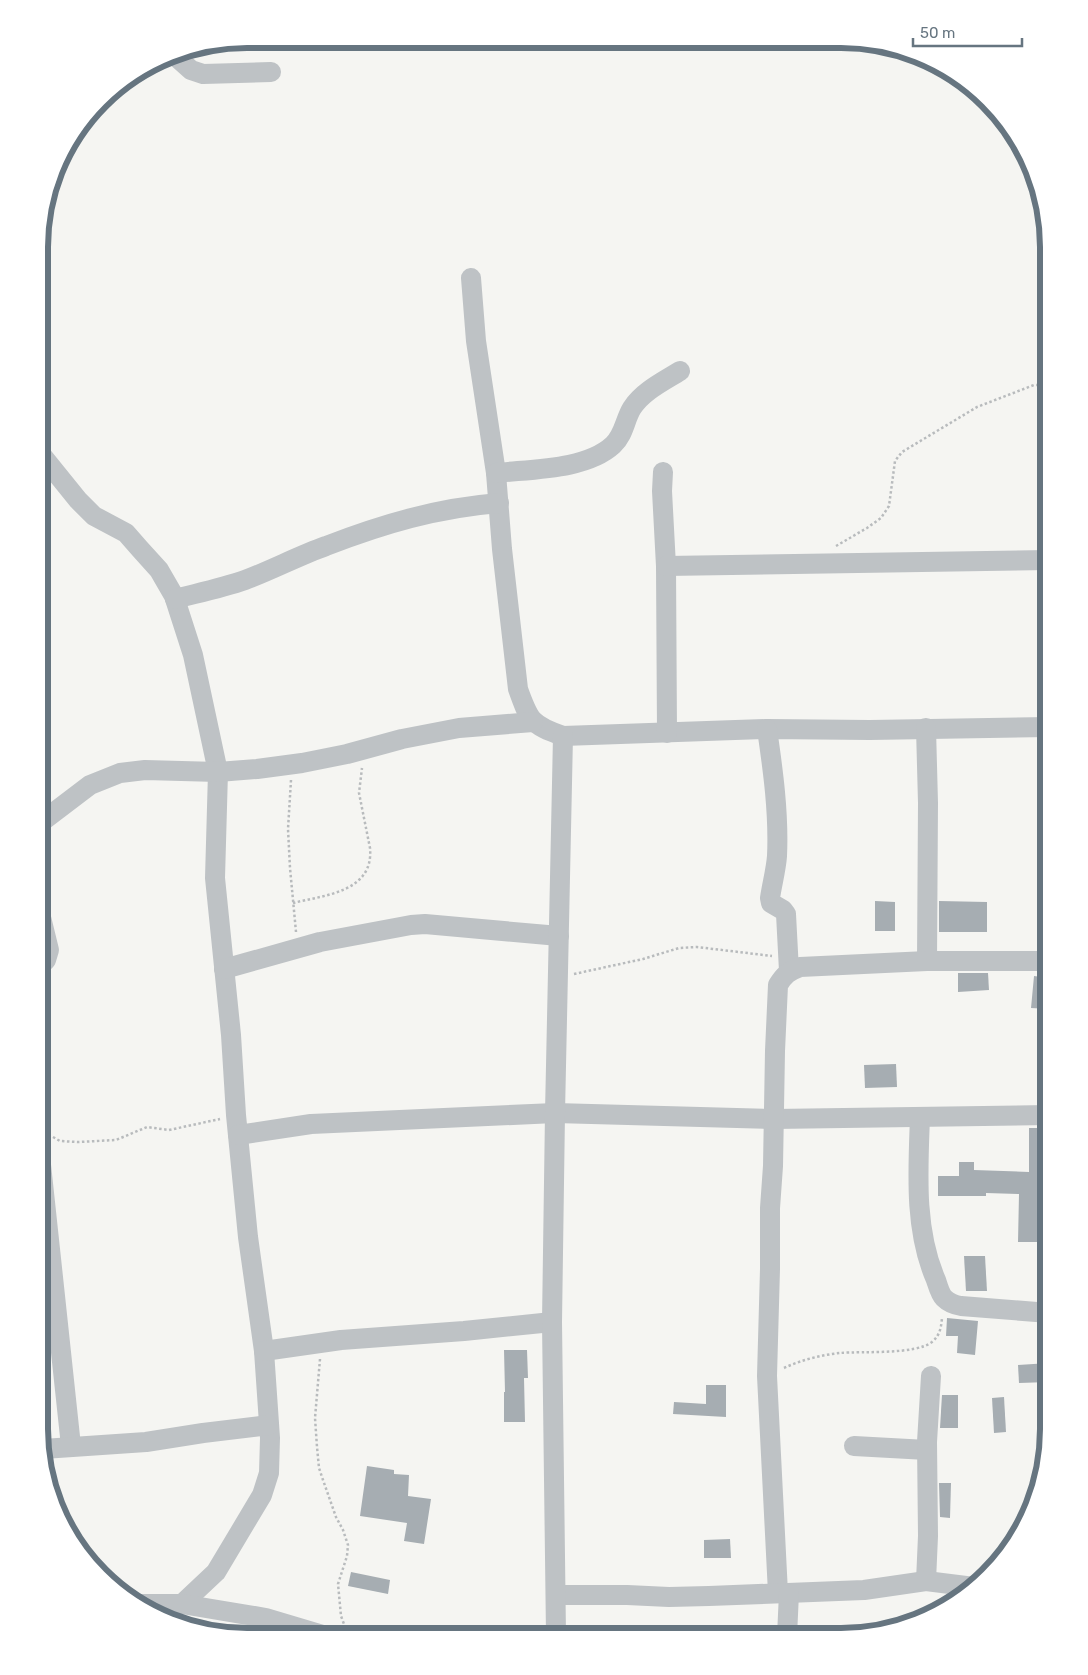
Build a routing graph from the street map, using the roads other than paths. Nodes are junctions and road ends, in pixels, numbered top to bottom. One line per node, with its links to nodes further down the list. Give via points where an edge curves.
1 (178, 59): 2 (street, via 191,70 203,74)
2 (271, 72)
3 (471, 278): 7 (street, via 476,341)
4 (680, 371): 7 (street, via 643,395 632,408 614,444 597,456 564,466)
5 (48, 463): 11 (street, via 94,516 126,533 159,570)
6 (663, 472): 10 (street)
7 (496, 473): 8 (street)
8 (499, 503): 11 (street, via 466,505 397,521 325,546 243,581); 12 (street, via 518,689)
9 (1040, 560): 10 (street)
10 (666, 566): 16 (street)
11 (175, 599): 18 (street, via 193,655)
12 (533, 722): 17 (street); 18 (street, via 459,728 292,764)
13 (1040, 727): 14 (street)
14 (926, 728): 15 (street); 23 (street)
15 (767, 729): 16 (street); 25 (street, via 776,836 770,898 773,906 786,914)
16 (668, 733): 17 (street)
17 (563, 736): 20 (street)
18 (218, 772): 19 (street, via 120,772 90,785); 26 (street, via 215,878)
19 (48, 817)
20 (559, 936): 26 (street, via 425,924 298,948); 27 (street)
21 (48, 942): 22 (street)
22 (48, 955)
23 (927, 961): 24 (street); 25 (street, via 800,968)
24 (1040, 961)
25 (789, 965): 30 (street, via 778,985)
26 (224, 968): 31 (street)
27 (554, 1113): 30 (street); 31 (street, via 311,1124); 34 (street)
28 (1040, 1115): 29 (street)
29 (920, 1117): 30 (street); 33 (street, via 923,1239 943,1297 961,1306)
30 (774, 1119): 44 (street, via 767,1376)
31 (238, 1135): 35 (street)
32 (48, 1178): 38 (street)
33 (1040, 1312)
34 (552, 1322): 35 (street, via 341,1340); 45 (street)
35 (264, 1351): 37 (street)
36 (931, 1376): 41 (street)
37 (269, 1425): 38 (street, via 146,1442); 47 (street, via 269,1473 262,1495 216,1572)
38 (70, 1446): 40 (street)
39 (854, 1446): 41 (street)
40 (48, 1448)
41 (928, 1450): 42 (street)
42 (926, 1581): 43 (street); 44 (street, via 864,1590)
43 (963, 1586)
44 (784, 1593): 45 (street, via 669,1597); 50 (street)
45 (556, 1595): 49 (street)
46 (152, 1604): 47 (street)
47 (182, 1604): 48 (street, via 266,1618)
48 (300, 1628)
49 (556, 1628)
50 (786, 1628)

